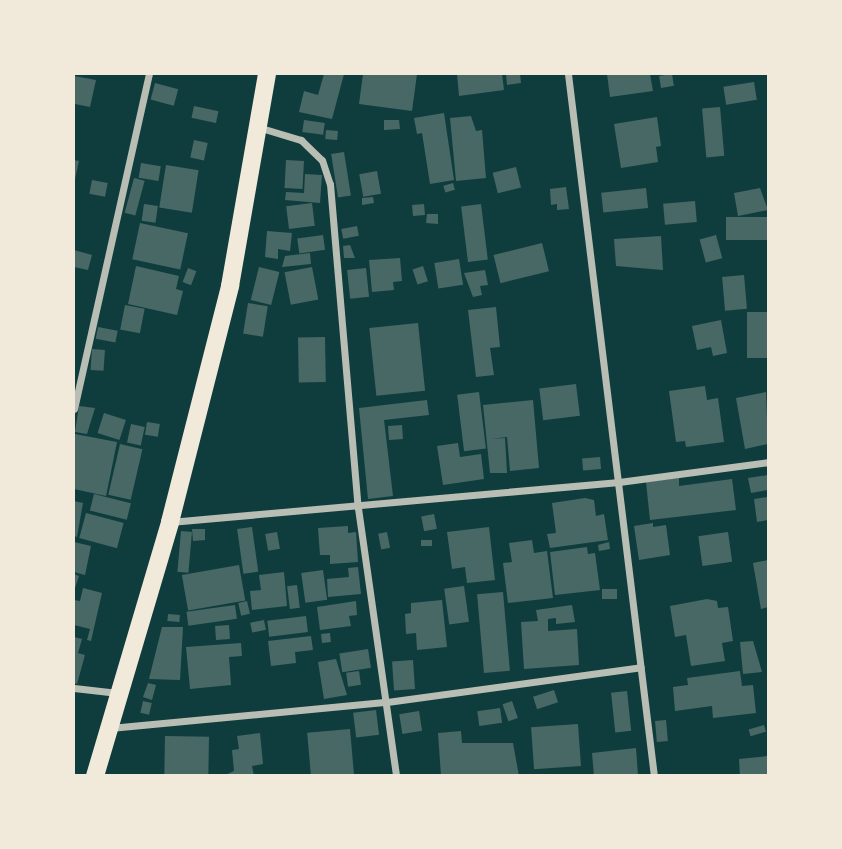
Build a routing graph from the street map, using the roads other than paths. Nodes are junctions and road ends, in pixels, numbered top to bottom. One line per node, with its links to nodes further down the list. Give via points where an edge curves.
1 (149, 74): 5 (street)
2 (267, 74): 4 (highway)
3 (568, 74): 7 (street)
4 (261, 128): 8 (street, via 301,140 322,160 330,184); 9 (highway, via 230,286)
5 (74, 410)
6 (768, 462): 7 (street)
7 (619, 482): 8 (street); 10 (street)
8 (358, 508): 9 (street); 13 (street)
9 (170, 522): 12 (highway)
10 (641, 667): 13 (street); 17 (street)
11 (74, 688): 12 (street)
12 (119, 693): 14 (highway)
13 (387, 702): 14 (street); 16 (street)
14 (109, 728): 15 (highway)
15 (96, 775)
16 (396, 775)
17 (654, 775)

